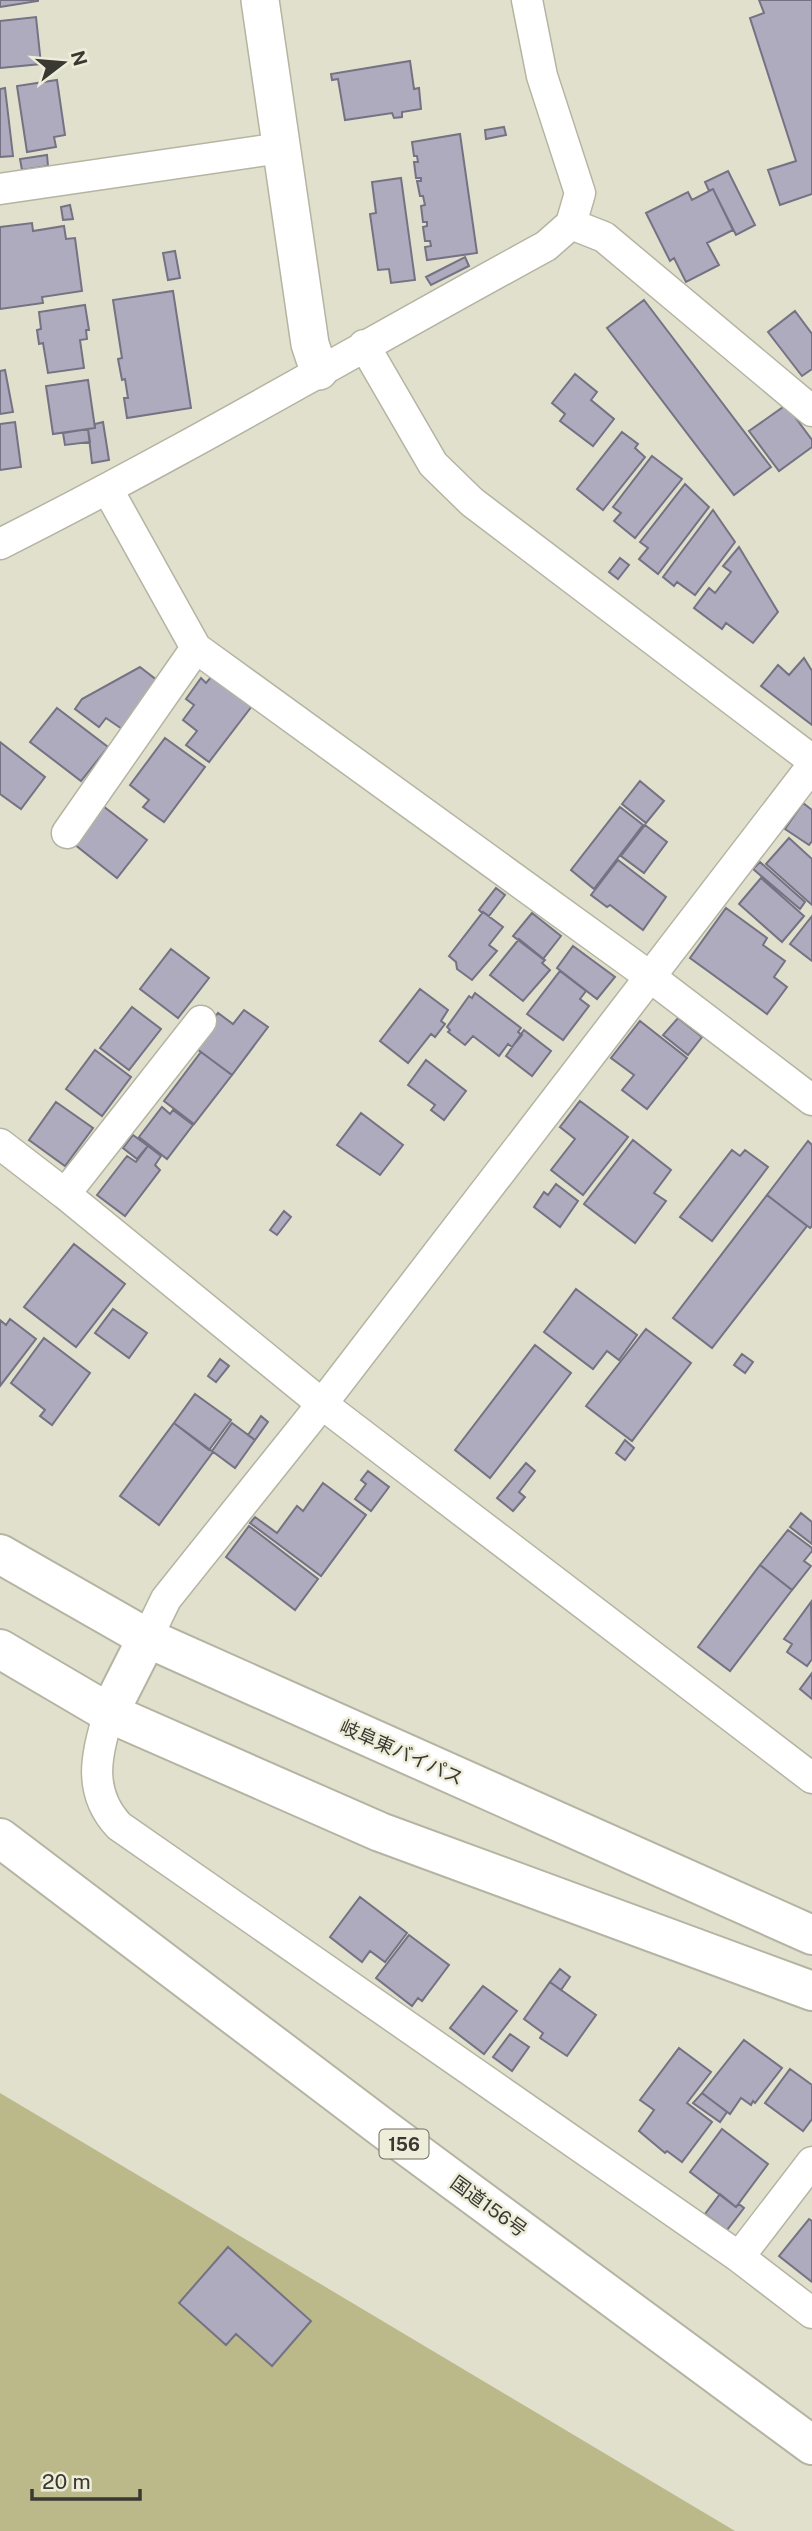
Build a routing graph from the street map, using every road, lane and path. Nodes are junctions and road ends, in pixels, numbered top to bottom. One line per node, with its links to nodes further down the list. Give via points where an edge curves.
1 (260, 0): 3 (street)
2 (527, 0): 5 (street, via 542,76 580,193)
3 (281, 148): 4 (street); 7 (street, via 310,344)
4 (0, 189)
5 (571, 224): 6 (street, via 546,246); 8 (street, via 604,237)
6 (364, 345): 7 (street); 12 (street, via 433,464 472,502)
7 (319, 371): 9 (street)
8 (812, 411)
9 (108, 490): 10 (street); 11 (street)
10 (0, 544)
11 (196, 648): 14 (street); 15 (street)
12 (812, 760)
13 (812, 766): 15 (street)
14 (67, 833)
15 (649, 976): 17 (street); 20 (street)
16 (201, 1021): 19 (street)
17 (812, 1100)
18 (0, 1144): 19 (street)
19 (65, 1194): 20 (street)
20 (322, 1404): 22 (street, via 166,1599); 25 (street)
21 (0, 1554): 22 (highway, 岐阜東バイパス)
22 (147, 1638): 24 (highway); 27 (highway, 岐阜東バイパス)
23 (0, 1649): 24 (highway)
24 (109, 1713): 28 (highway, via 380,1832); 30 (street, via 100,1741 97,1780 100,1798 119,1826)
25 (812, 1778)
26 (0, 1839): 32 (highway, 国道156号 / 156)
27 (812, 1935)
28 (812, 1991)
29 (812, 2162): 30 (street)
30 (739, 2256): 31 (street)
31 (812, 2313)
32 (812, 2445)

